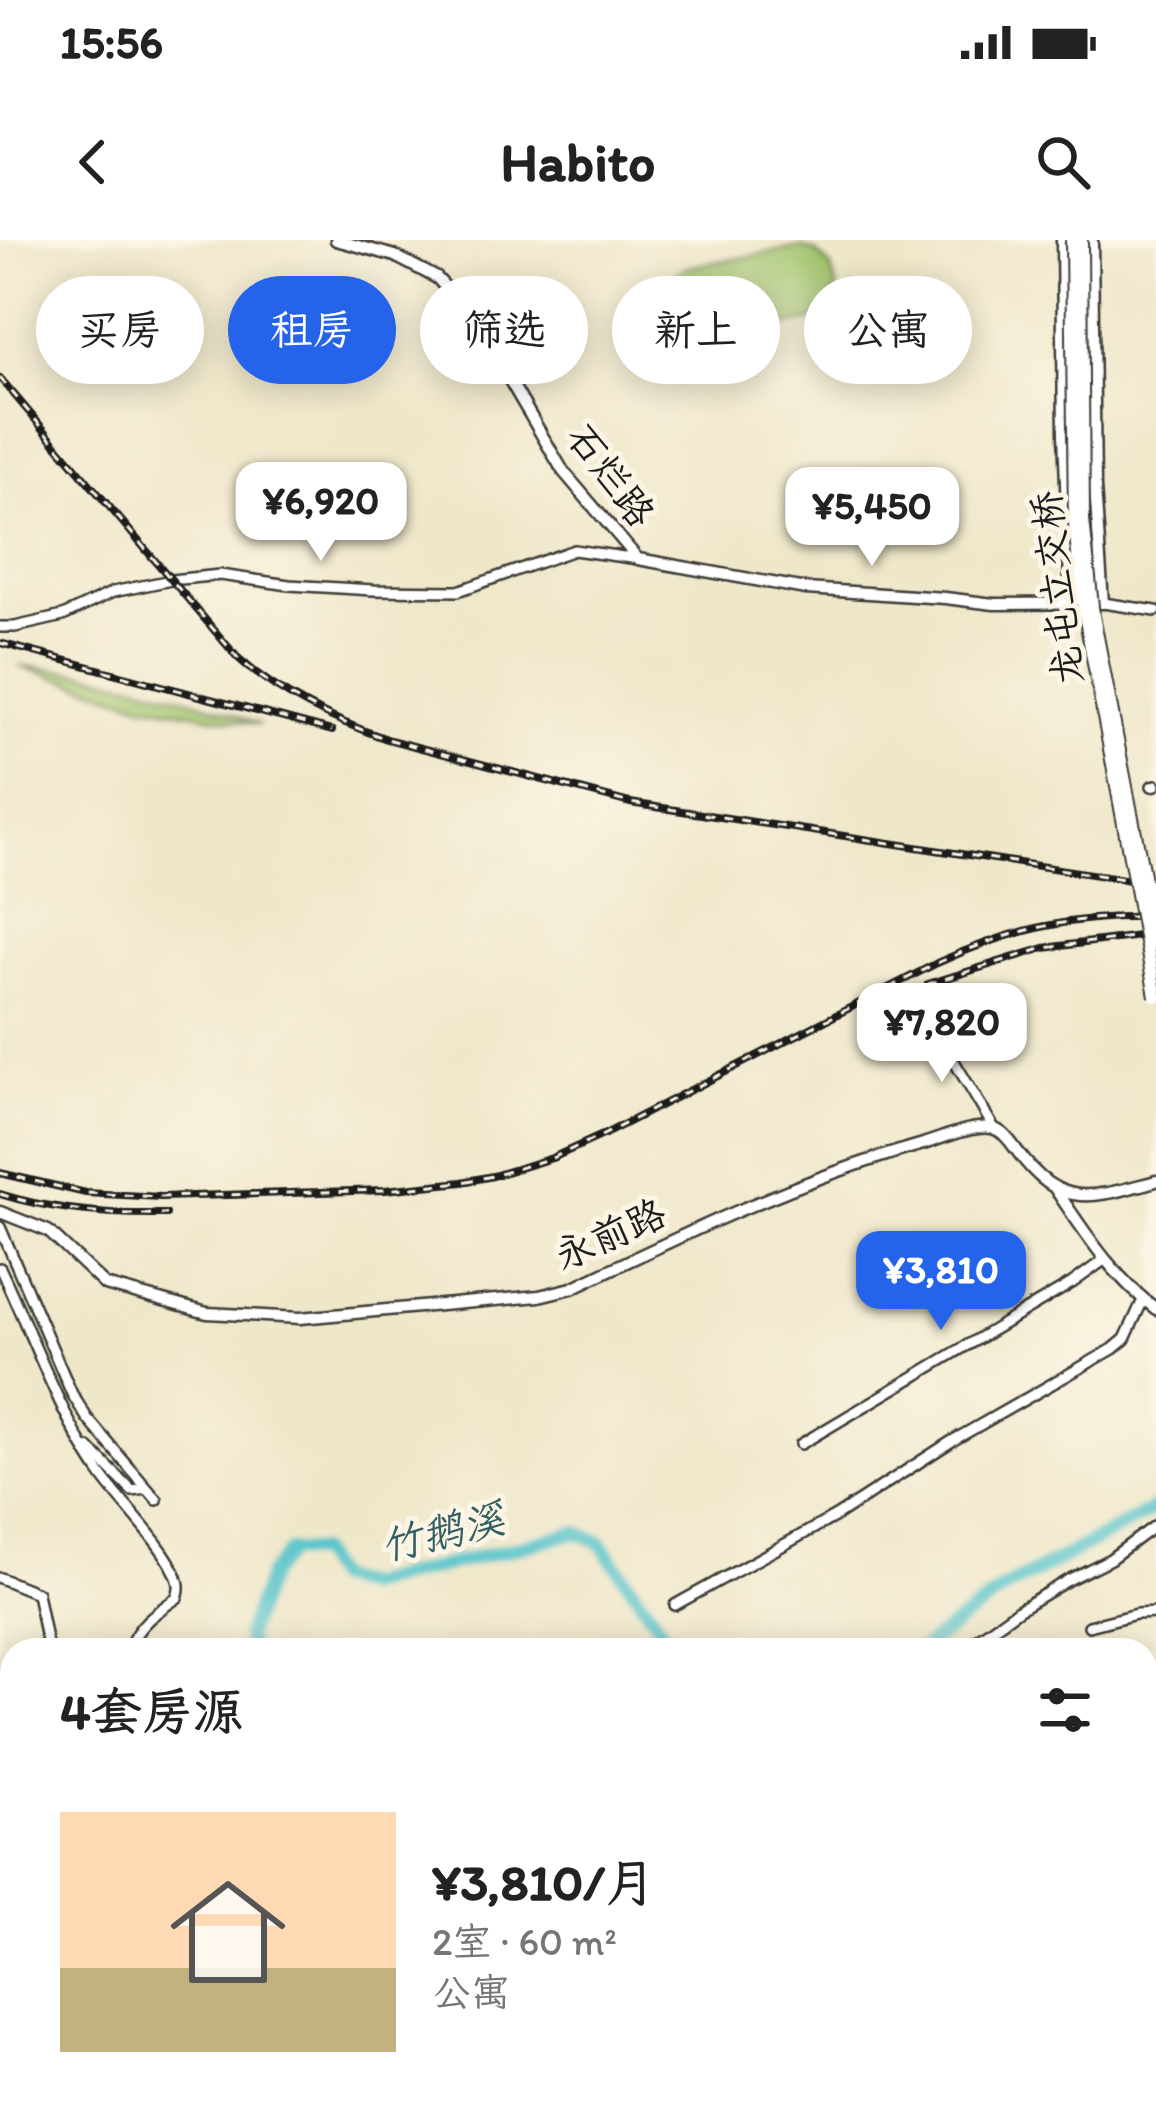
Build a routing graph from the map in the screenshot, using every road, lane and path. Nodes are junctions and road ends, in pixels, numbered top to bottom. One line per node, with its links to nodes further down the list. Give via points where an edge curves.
1 (336, 240): 6 (street, 石烂路, via 437,278 473,318 563,471)
2 (1062, 240): 8 (street)
3 (1072, 240): 12 (main road, 龙屯立交桥, bridge, via 1083,604)
4 (1081, 240): 11 (main road, 龙屯立交桥, bridge, via 1089,578)
5 (1092, 240): 7 (street)
6 (638, 560): 8 (street, via 806,589); 10 (street, via 574,550 458,591 220,575 171,580 112,592 63,616)
7 (1103, 603): 8 (street); 9 (street)
8 (1071, 604)
9 (1156, 611)
10 (0, 627)
11 (1156, 942)
12 (1156, 996)
13 (929, 1019): 14 (street)
14 (994, 1128): 16 (street); 17 (street, 永前路, via 773,1194 572,1288 300,1318 207,1313 105,1285 48,1231)
15 (1156, 1181): 16 (street, via 1099,1196)
16 (1054, 1188): 19 (street)
17 (0, 1212)
18 (0, 1227): 25 (street, via 72,1394)
19 (1104, 1260): 21 (street); 24 (street)
20 (0, 1268): 23 (street)
21 (1143, 1300): 22 (street); 29 (street, via 1112,1349)
22 (1156, 1309)
23 (81, 1440): 25 (street, via 132,1491); 33 (street, via 180,1584 177,1598)
24 (801, 1444)
25 (147, 1489): 26 (street)
26 (157, 1500)
27 (1156, 1525): 34 (street)
28 (0, 1578): 32 (street, via 38,1593)
29 (675, 1605)
30 (1156, 1613): 31 (street)
31 (1089, 1626)
32 (46, 1638)
33 (133, 1638)
34 (979, 1638)

